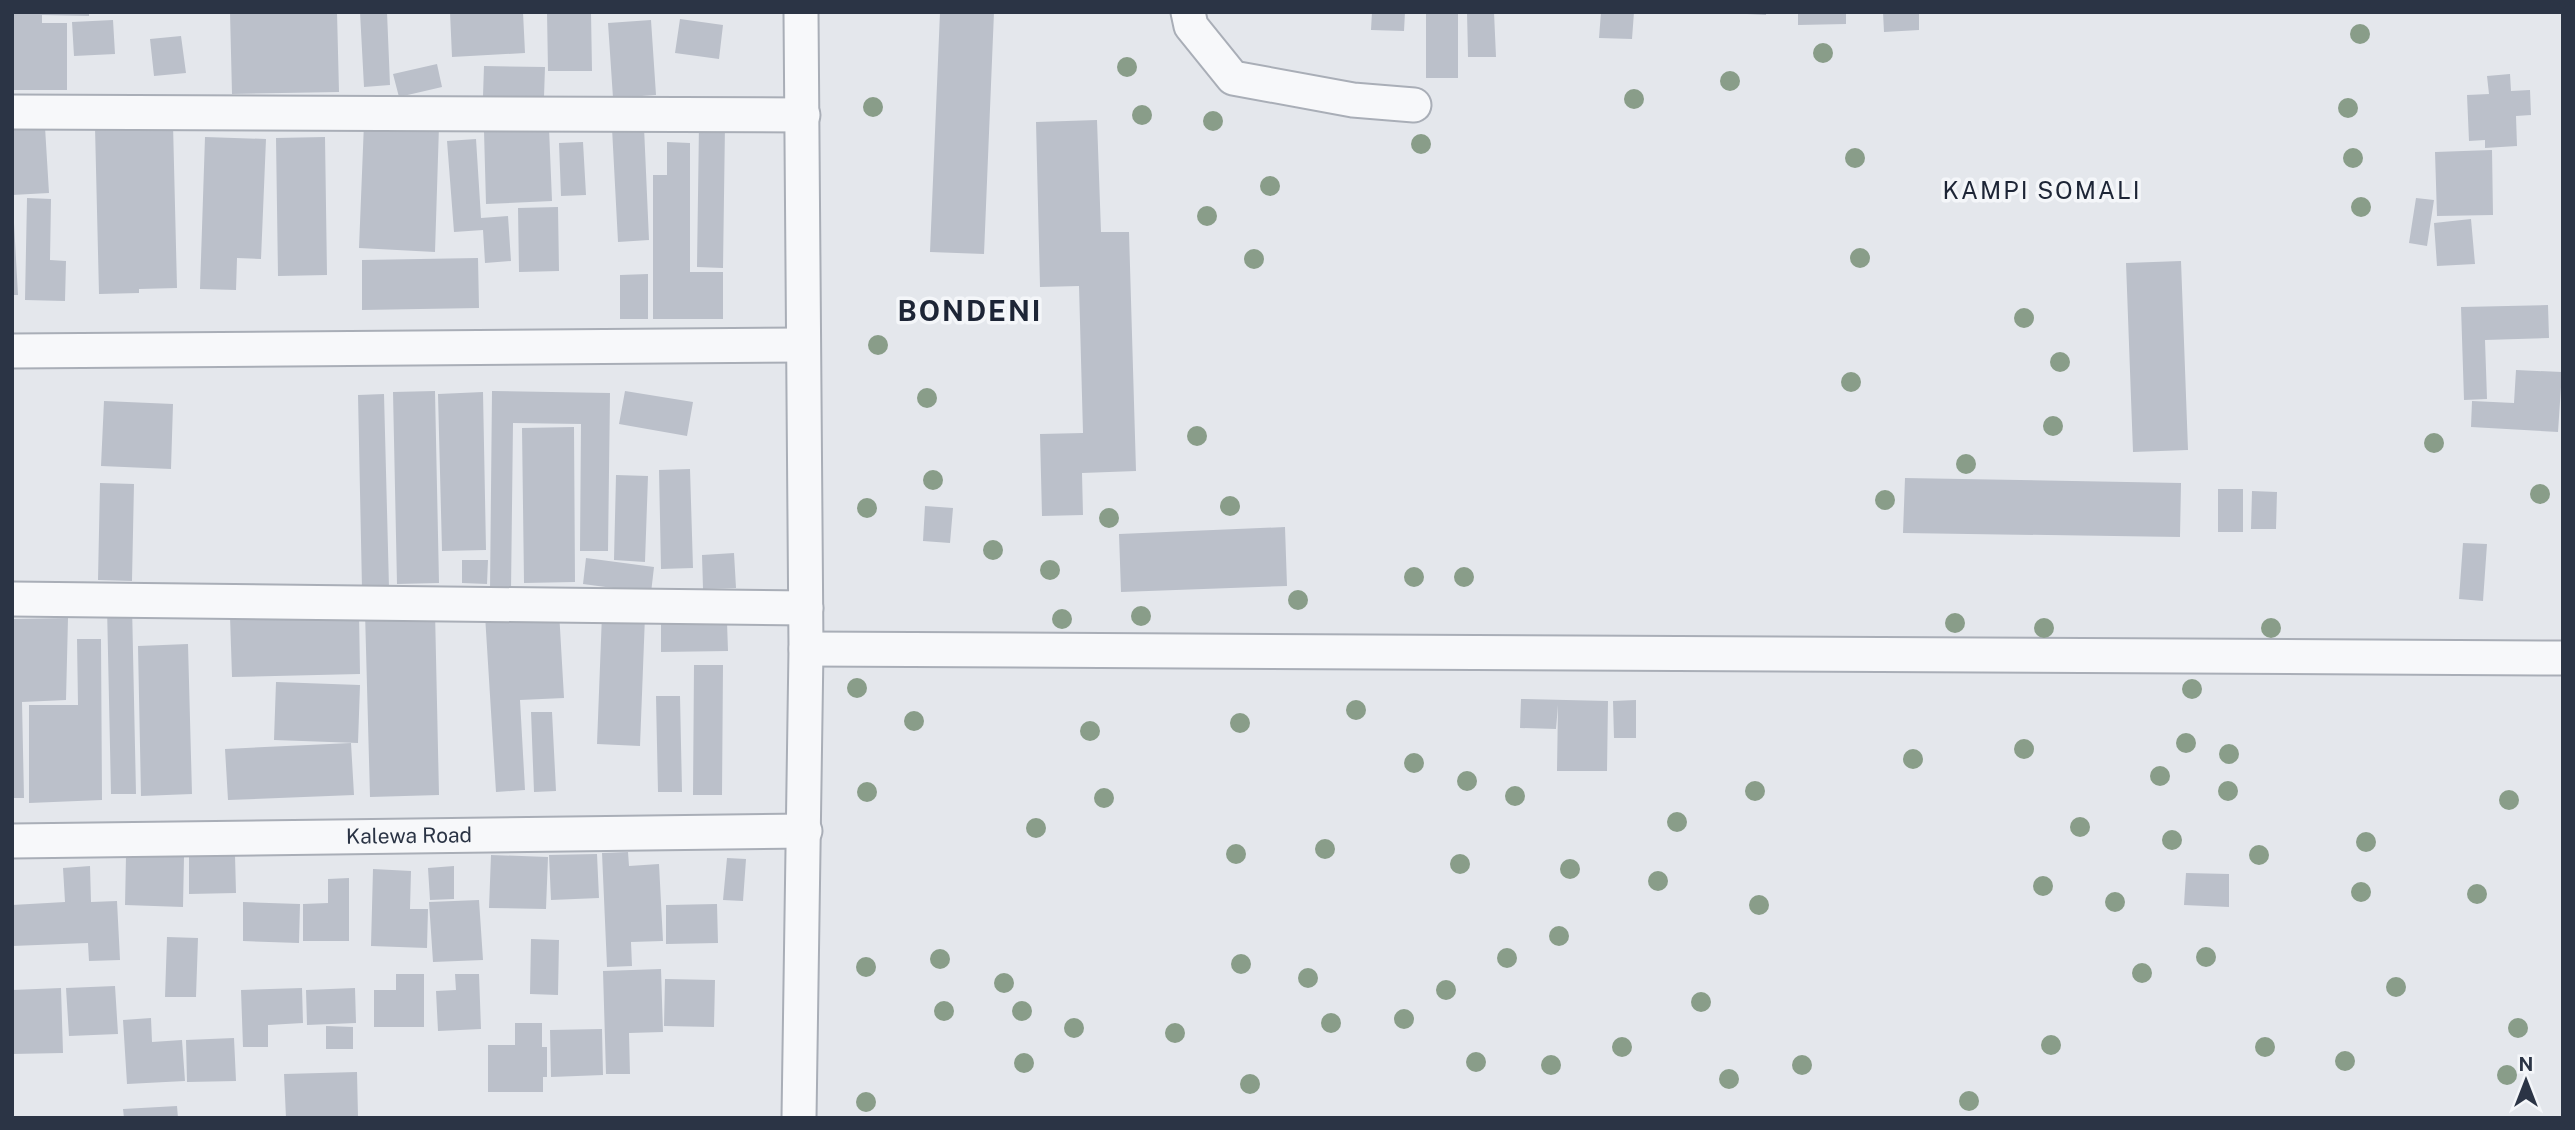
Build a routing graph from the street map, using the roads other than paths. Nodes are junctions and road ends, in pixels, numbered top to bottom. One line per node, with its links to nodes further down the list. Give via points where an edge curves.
1 (801, 12): 5 (street)
2 (1188, 12): 3 (street, via 1191,26 1233,78 1353,100)
3 (1414, 105)
4 (12, 111): 5 (street)
5 (803, 115): 6 (street)
6 (803, 345): 7 (street); 9 (street)
7 (12, 351)
8 (12, 599): 9 (street)
9 (806, 608): 10 (street)
10 (806, 649): 11 (street); 12 (street)
11 (2563, 658)
12 (805, 831): 13 (street, Kalewa Road); 14 (street)
13 (12, 841)
14 (799, 1118)

